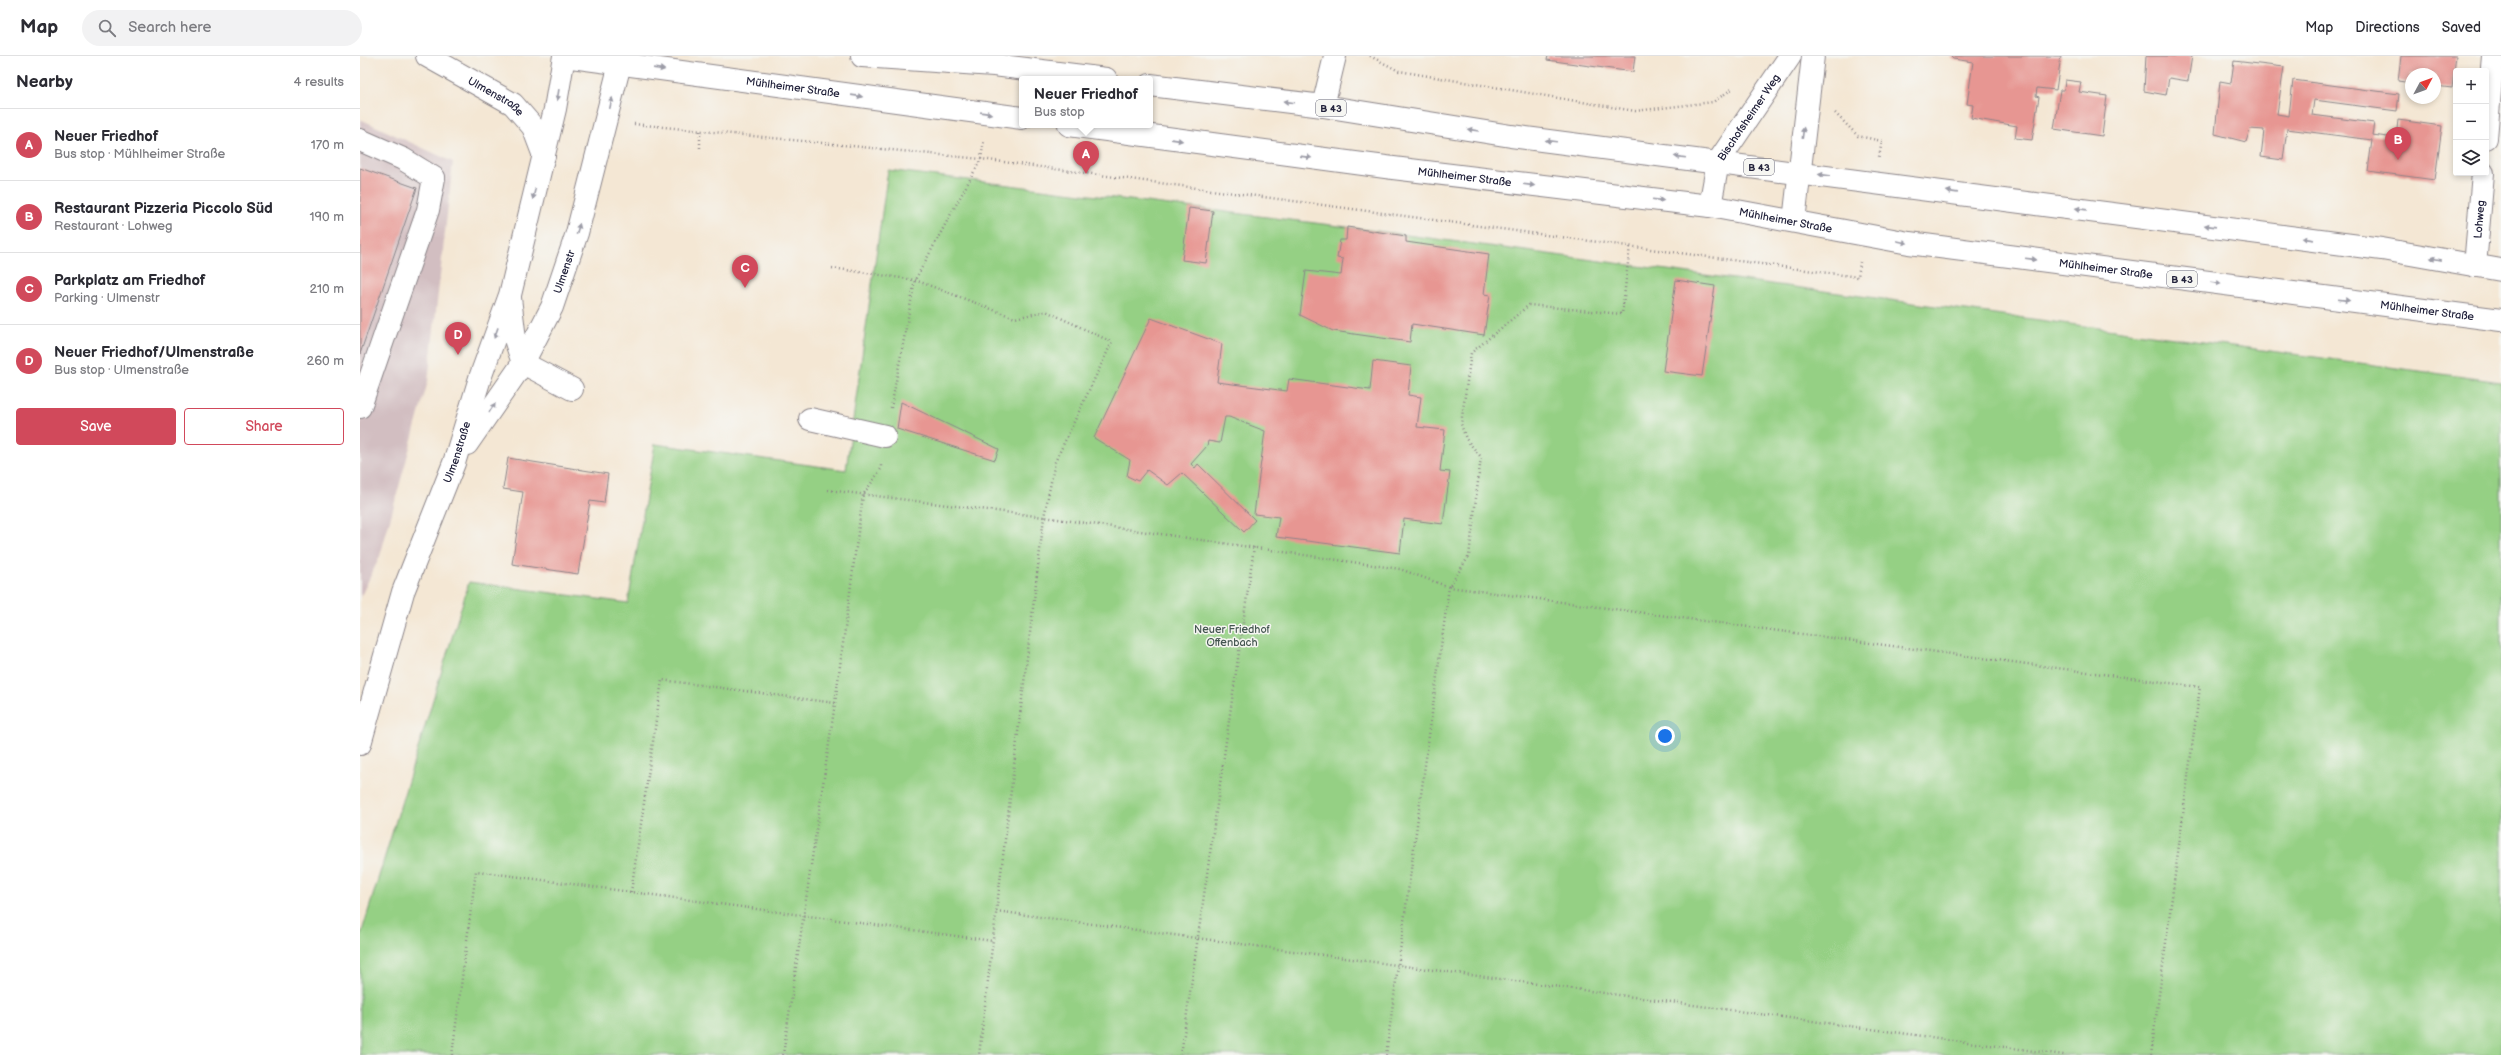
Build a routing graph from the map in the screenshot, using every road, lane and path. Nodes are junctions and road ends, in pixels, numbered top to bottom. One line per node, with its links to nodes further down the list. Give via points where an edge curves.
1 (427, 56): 23 (main road, Ulmenstraße, via 513,104 533,127)
2 (564, 56): 9 (main road, Mühlheimer Straße); 23 (main road, Ulmenstraße, one-way to 23)
3 (862, 56): 10 (main road, via 994,65)
4 (1335, 56): 14 (main road)
5 (1370, 56): 12 (path, via 1400,71 1635,111 1713,102 1739,84)
6 (1790, 56): 12 (main road, Bischofsheimer Weg)
7 (1812, 56): 15 (main road)
8 (2493, 56): 13 (main road)
9 (621, 60): 16 (main road, Mühlheimer Straße, one-way to 16); 18 (main road, Ulmenstr, one-way to 9)
10 (1082, 76)
11 (1153, 85): 14 (main road, B 43, one-way to 11)
12 (1763, 95): 25 (main road, Bischofsheimer Weg)
13 (2489, 104)
14 (1323, 106): 25 (main road, B 43, one-way to 14, via 1511,136)
15 (1806, 108): 26 (main road, one-way to 15); 28 (path, via 1831,108 1858,136 1882,141)
16 (989, 114): 17 (main road, Mühlheimer Straße); 24 (path)
17 (1019, 118)
18 (606, 121): 20 (path); 39 (main road, Ulmenstr, one-way to 18, via 536,340 559,285 577,233)
19 (1092, 128): 29 (main road, Mühlheimer Straße, one-way to 29)
20 (700, 131): 22 (path); 24 (path)
21 (360, 140): 41 (main road, via 403,159 434,178 428,210)
22 (700, 151)
23 (544, 156): 37 (main road, Ulmenstraße, one-way to 37)
24 (981, 159): 32 (path); 36 (path)
25 (1718, 162): 26 (main road, B 43); 29 (main road, Bischofsheimer Weg)
26 (1799, 172): 28 (main road, B 43, one-way to 26); 30 (main road)
27 (2483, 176): 33 (main road, Lohweg)
28 (1874, 182): 33 (main road, B 43, one-way to 28, via 2374,248)
29 (1710, 206): 30 (main road, Mühlheimer Straße)
30 (1794, 221): 31 (main road, Mühlheimer Straße)
31 (1864, 233): 32 (path, via 1858,277); 38 (main road, Mühlheimer Straße / B 43, one-way to 38, via 1909,243)
32 (1630, 246): 49 (path, via 1622,314 1529,305 1471,353 1461,424 1466,439 1481,457 1469,556)
33 (2475, 266): 35 (main road, B 43)
34 (832, 268): 36 (path)
35 (2501, 270)
36 (915, 280): 43 (path); 47 (path, via 1015,318 1046,310 1112,342 1055,462)
37 (510, 295): 39 (main road, via 515,340); 44 (main road, Ulmenstraße, one-way to 44)
38 (2501, 320)
39 (523, 363): 40 (main road); 44 (main road, Ulmenstr, one-way to 39)
40 (572, 389)
41 (360, 407)
42 (810, 419): 43 (main road)
43 (885, 436): 46 (path, via 881,469)
44 (454, 463): 51 (main road, Ulmenstraße, via 403,592)
45 (828, 490): 46 (path)
46 (863, 495): 47 (path); 50 (path)
47 (1044, 517): 48 (path); 53 (path)
48 (1254, 547): 49 (path, via 1400,569); 55 (path)
49 (1449, 587): 57 (path); 64 (path, via 2200,687)
50 (835, 703): 52 (path, via 662,680); 54 (path)
51 (360, 744)
52 (631, 892): 54 (path); 58 (path, via 476,871)
53 (996, 911): 55 (path); 56 (path)
54 (804, 916): 56 (path); 59 (path)
55 (1197, 938): 57 (path); 61 (path)
56 (993, 941): 60 (path)
57 (1398, 964): 62 (path); 63 (path)
58 (452, 1055)
59 (783, 1055)
60 (979, 1055)
61 (1181, 1055)
62 (1386, 1055)
63 (2064, 1055)
64 (2151, 1055)

